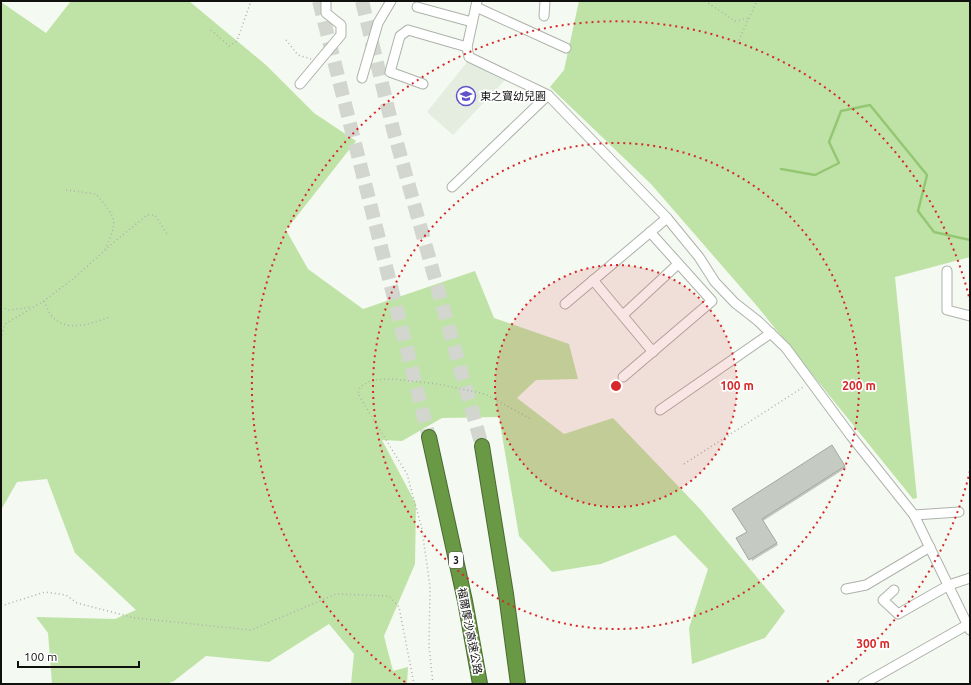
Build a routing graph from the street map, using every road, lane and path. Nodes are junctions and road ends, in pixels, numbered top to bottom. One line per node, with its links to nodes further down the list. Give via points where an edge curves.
1 (251, 1): 12 (path, via 237,41 229,46)
2 (326, 1): 17 (street, via 326,13 341,25 341,35)
3 (391, 1): 18 (street, via 378,24)
4 (545, 1): 9 (street)
5 (705, 1): 10 (path, via 735,21)
6 (757, 1): 10 (path)
7 (476, 4): 11 (street); 16 (street)
8 (417, 7): 11 (street)
9 (544, 16)
10 (749, 18): 14 (path)
11 (472, 22): 15 (street)
12 (211, 30)
13 (286, 40): 17 (path, via 298,55)
14 (737, 44)
15 (467, 47): 20 (street, via 408,30 400,36 390,72); 21 (street, via 469,57)
16 (566, 48)
17 (318, 61): 19 (street)
18 (362, 78)
19 (300, 84)
20 (423, 84)
21 (548, 95): 22 (street); 24 (street)
22 (452, 187)
23 (66, 190): 27 (path, via 96,194 112,214 114,230)
24 (667, 218): 25 (street); 38 (street, via 699,257 715,282 735,303)
25 (650, 232): 28 (street); 30 (street)
26 (167, 234): 27 (path, via 155,215 147,216)
27 (105, 250): 31 (path)
28 (678, 264): 35 (street); 40 (street, via 712,301)
29 (947, 271): 36 (street, via 947,310)
30 (593, 280): 32 (street); 35 (street)
31 (44, 301): 33 (path); 37 (path, via 51,316 60,323 80,327)
32 (565, 304)
33 (34, 306): 34 (path, via 9,310); 39 (path, via 5,324)
34 (1, 307)
35 (623, 316): 40 (street)
36 (970, 316)
37 (110, 317)
38 (771, 333): 42 (street, via 786,348); 43 (street)
39 (1, 339)
40 (653, 352): 41 (street)
41 (623, 377)
42 (811, 382): 47 (path); 49 (street)
43 (660, 410)
44 (532, 420): 58 (path, via 485,394 438,384 392,379 372,380 360,387 358,394 407,474 422,529 430,587 430,646)
45 (429, 438): 59 (highway, 福爾摩沙高速公路 / 3, via 465,601)
46 (482, 446): 60 (highway)
47 (684, 464)
48 (959, 512): 49 (street)
49 (914, 515): 50 (street)
50 (930, 548): 52 (street); 53 (street, via 866,585)
51 (970, 578): 52 (street)
52 (949, 585): 54 (street, via 898,614 883,600); 56 (street)
53 (846, 589)
54 (894, 590)
55 (1, 606): 57 (path, via 45,592 66,594 77,603 135,618 251,630 336,594 389,596 399,607)
56 (969, 627): 61 (street)
57 (414, 684)
58 (434, 684)
59 (480, 684)
60 (518, 684)
61 (863, 684)

